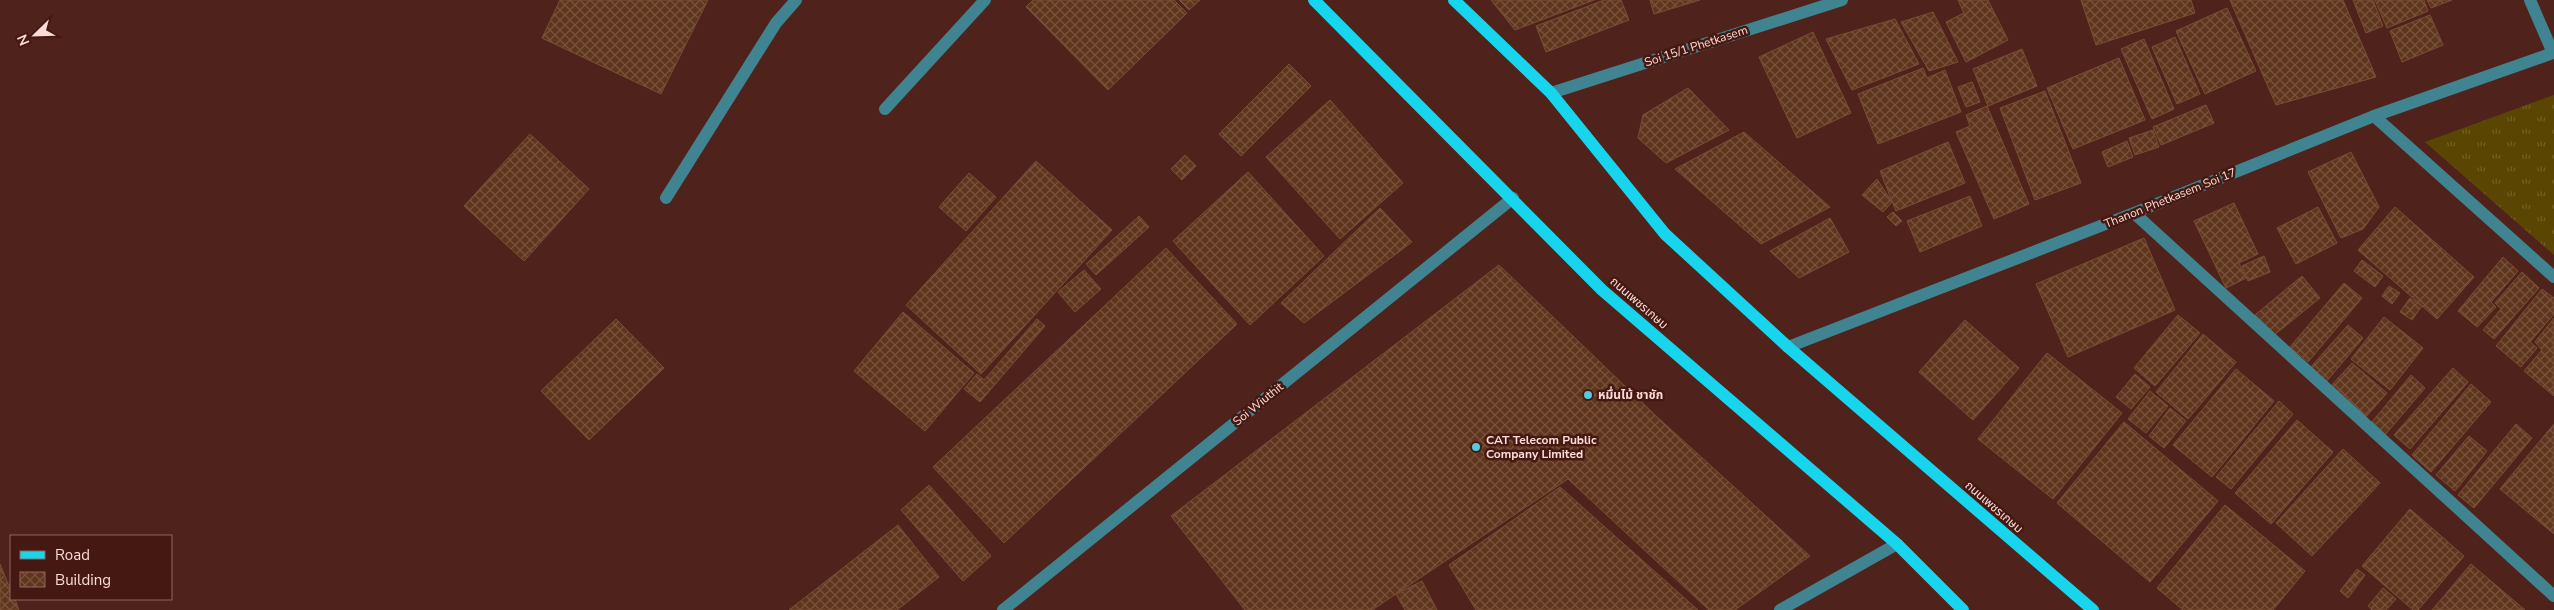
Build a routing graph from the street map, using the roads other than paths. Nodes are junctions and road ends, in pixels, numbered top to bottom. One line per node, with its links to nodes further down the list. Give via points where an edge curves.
1 (796, 0): 11 (street, via 776,23)
2 (985, 0): 9 (street)
3 (1314, 0): 12 (main road, ถนนเพชรเกษม)
4 (1454, 0): 8 (main road, ถนนเพชรเกษม)
5 (1842, 0): 8 (street, Soi 15/1 Phetkasem)
6 (2530, 0): 7 (street)
7 (2553, 53): 10 (street, Thanon Phetkasem Soi 17)
8 (1550, 93): 15 (main road, ถนนเพชรเกษม, via 1665,234)
9 (884, 109)
10 (2374, 116): 13 (street, Thanon Phetkasem Soi 17); 14 (street)
11 (666, 198)
12 (1513, 198): 16 (main road, ถนนเพชรเกษม, via 1602,290); 18 (street, Soi Wiuthit)
13 (2134, 213): 15 (street, Thanon Phetkasem Soi 17); 17 (street)
14 (2554, 277)
15 (1788, 347): 21 (main road, ถนนเพชรเกษม)
16 (1897, 544): 19 (street); 20 (main road, ถนนเพชรเกษม)
17 (2554, 596)
18 (1003, 610)
19 (1780, 610)
20 (1963, 610)
21 (2093, 610)

